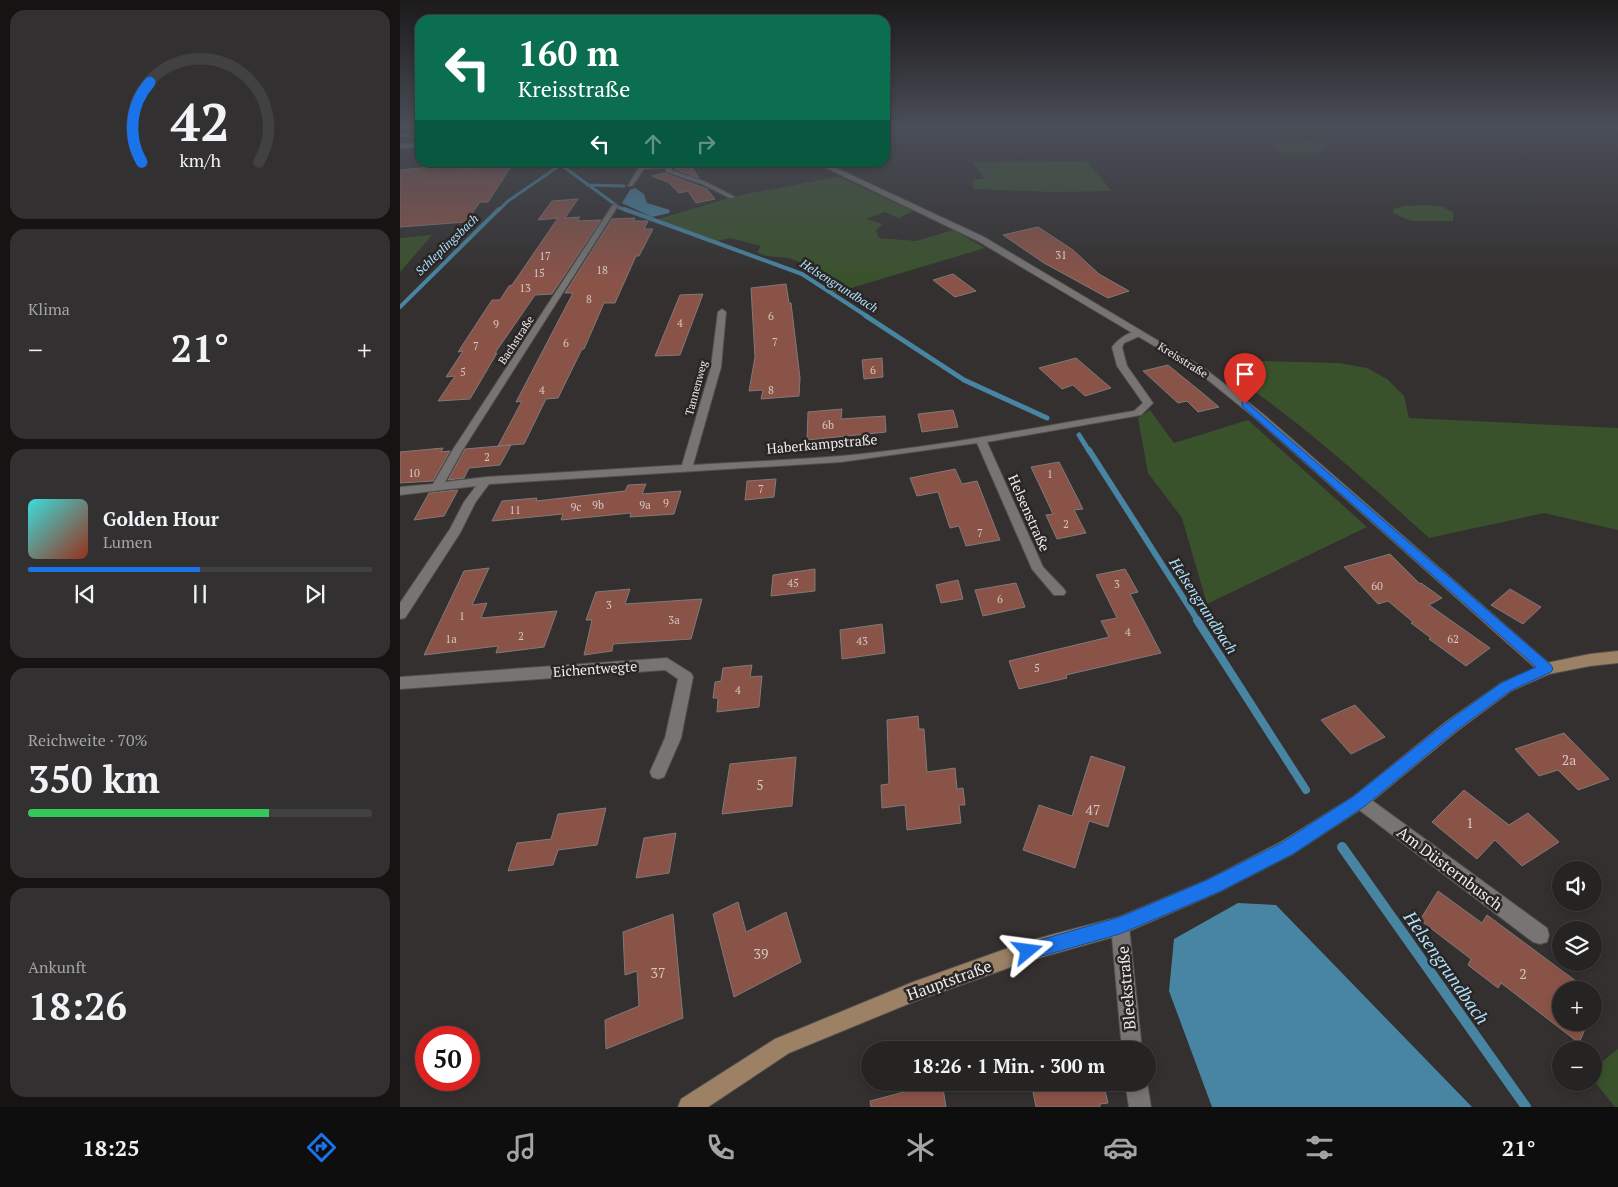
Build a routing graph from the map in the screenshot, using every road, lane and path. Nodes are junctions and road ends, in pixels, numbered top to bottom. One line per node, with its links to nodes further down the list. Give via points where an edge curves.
1 (635, 178): 4 (street)
2 (687, 178): 5 (street)
3 (850, 178): 8 (street, Kreisstraße, via 981,239)
4 (630, 185)
5 (732, 197)
6 (615, 206): 12 (street, Bachstraße)
7 (722, 312): 10 (street, Tannenweg, via 716,367)
8 (1140, 333): 9 (street, Haberkampstraße, via 1121,341 1117,347 1122,366 1148,403 1138,413); 17 (street, Kreisstraße, via 1231,392)
9 (981, 440): 10 (street, Haberkampstraße, via 841,459); 14 (street, Helsenstraße, via 1038,569)
10 (687, 468): 11 (street, Haberkampstraße)
11 (486, 481): 12 (street, Haberkampstraße); 15 (street)
12 (437, 487): 13 (street, Haberkampstraße)
13 (400, 492)
14 (1059, 592)
15 (400, 614)
16 (1618, 657): 17 (main road, Hauptstraße)
17 (1546, 669): 20 (main road, Hauptstraße, via 1506,687)
18 (400, 683): 19 (street, Eichentwegte, via 666,664 686,677 672,738)
19 (658, 772)
20 (1360, 801): 21 (main road, Hauptstraße, via 1287,848 1213,886); 22 (street, Am Düsternbusch)
21 (1120, 926): 23 (street, Bleekstraße); 25 (main road, Hauptstraße, via 1019,954 913,992 782,1046)
22 (1540, 935)
23 (1131, 1041)
24 (1137, 1091): 26 (street)
25 (689, 1107)
26 (1140, 1107)

